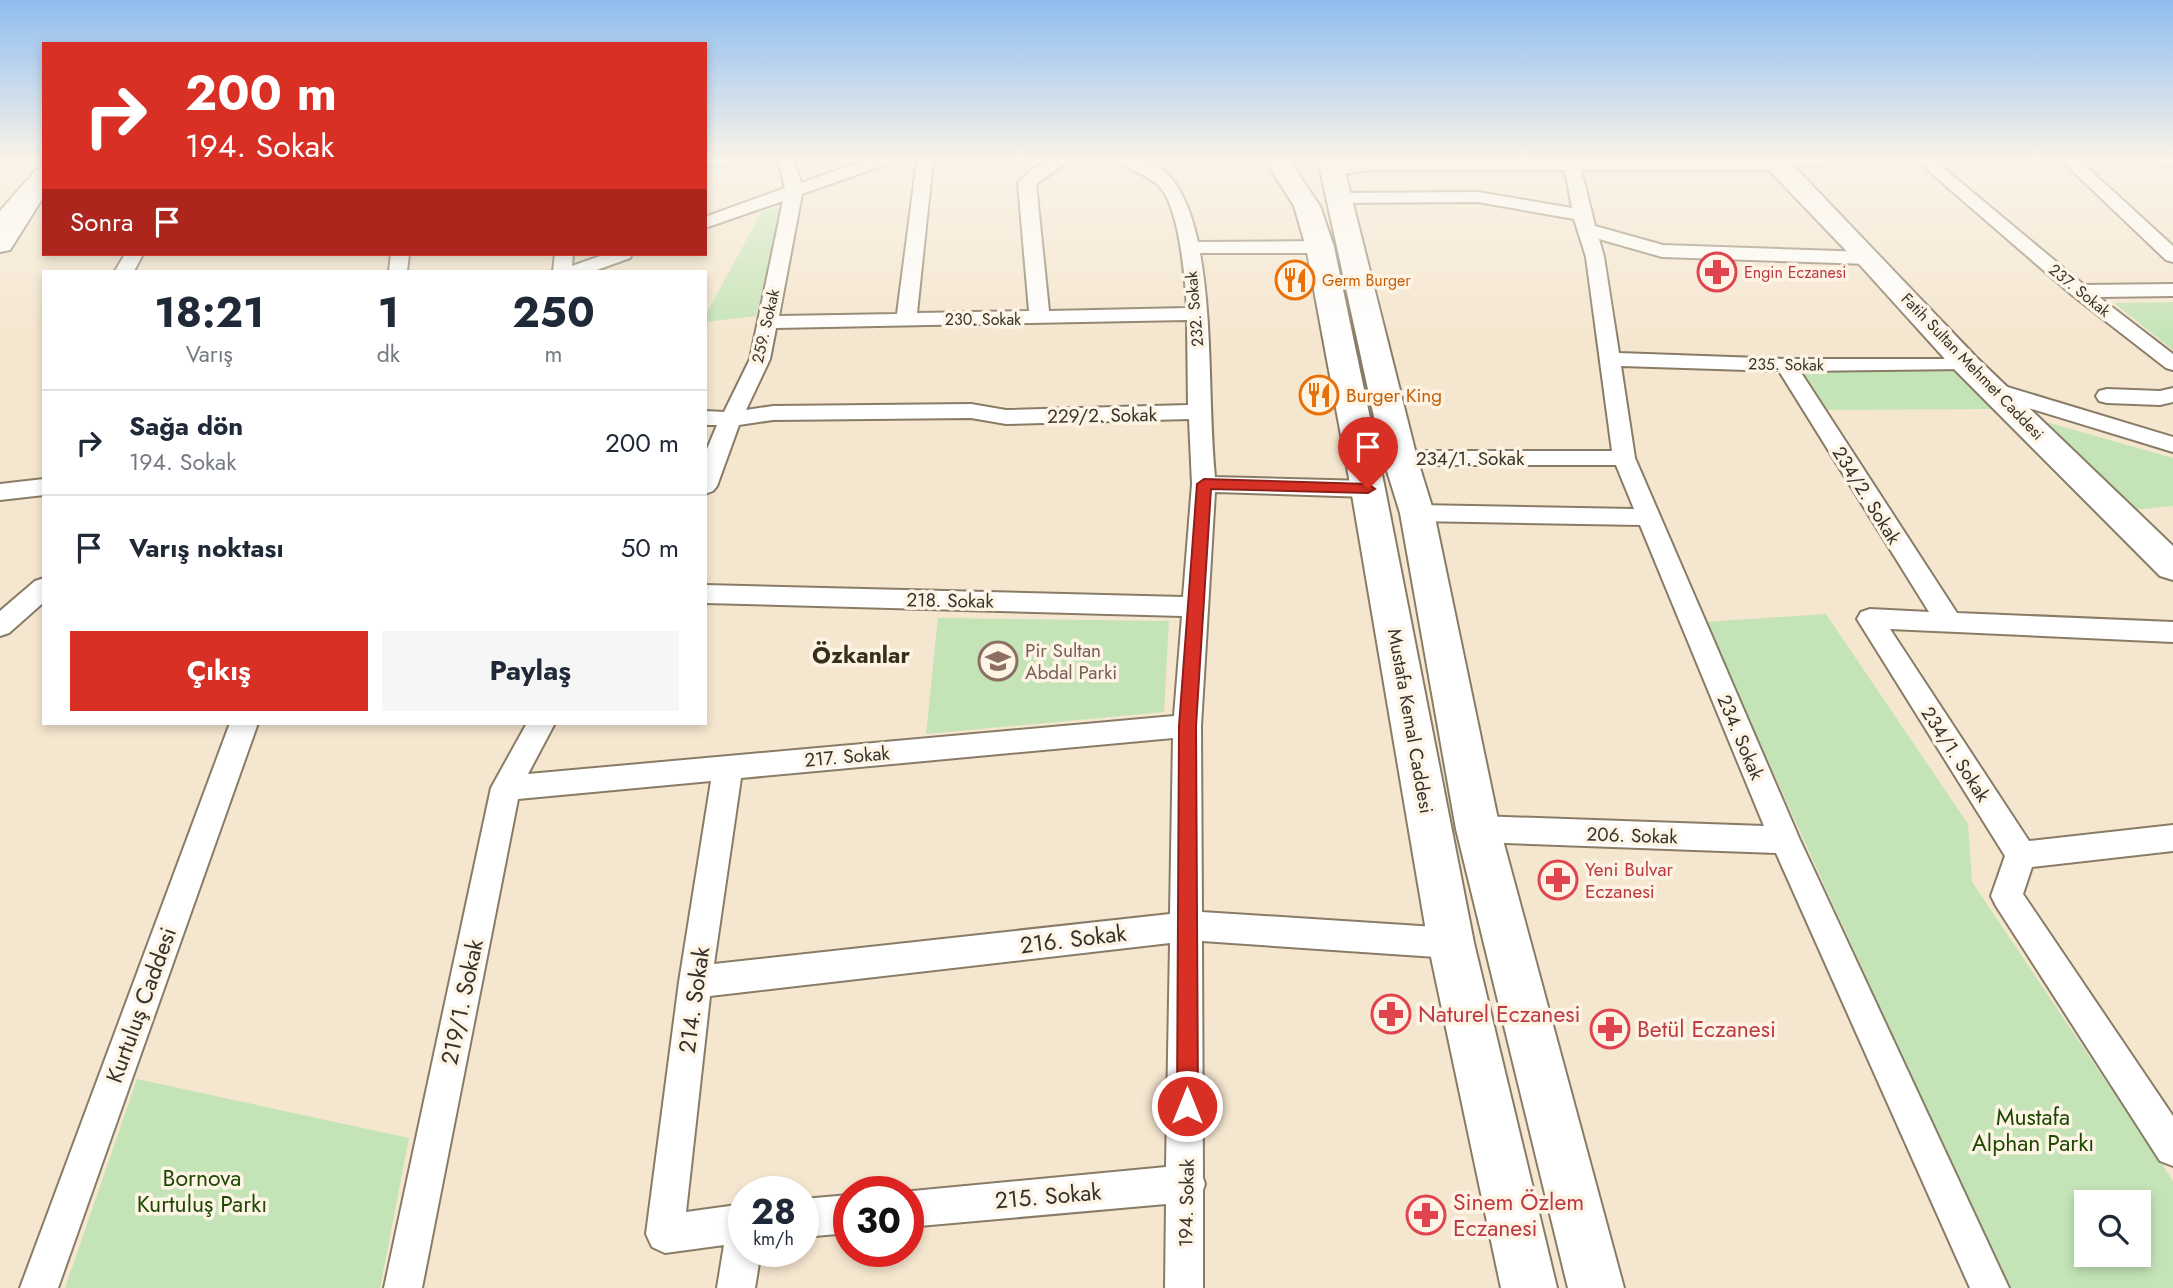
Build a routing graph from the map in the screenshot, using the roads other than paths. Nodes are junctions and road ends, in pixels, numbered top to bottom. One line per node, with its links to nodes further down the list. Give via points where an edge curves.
1 (15, 220): 16 (main road)
2 (788, 220): 29 (street, 259. Sokak)
3 (918, 220): 27 (street)
4 (1031, 220): 28 (street)
5 (1183, 220): 18 (street, 232. Sokak)
6 (1311, 220): 17 (main road, Mustafa Kemal Caddesi)
7 (1344, 220): 41 (main road)
8 (1547, 220): 15 (street)
9 (1585, 220): 15 (street, 234. Sokak)
10 (1833, 220): 22 (main road, Fatih Sultan Mehmet Caddesi)
11 (1995, 220): 25 (street, 237. Sokak)
12 (2135, 220): 13 (street)
13 (2142, 226): 14 (street); 21 (street)
14 (2173, 226)
15 (1588, 234): 19 (street); 19 (street); 30 (street, 234. Sokak)
16 (0, 244)
17 (1320, 247): 18 (street); 46 (main road, Mustafa Kemal Caddesi)
18 (1188, 248): 26 (street, 232. Sokak)
19 (1662, 251): 22 (street)
20 (618, 256): 23 (street)
21 (2173, 256)
22 (1869, 258): 31 (main road, Fatih Sultan Mehmet Caddesi)
23 (580, 270)
24 (2173, 290): 25 (street)
25 (2079, 291): 32 (street, 237. Sokak)
26 (1198, 314): 28 (street, 230. Sokak); 37 (street, 232. Sokak)
27 (906, 318): 28 (street, 230. Sokak); 29 (street, 230. Sokak)
28 (1040, 319)
29 (768, 322): 39 (street, 259. Sokak, via 760,359)
30 (1608, 359): 33 (street, 235. Sokak); 42 (street, 234. Sokak)
31 (1965, 363): 33 (street, 235. Sokak); 34 (main road, Fatih Sultan Mehmet Caddesi)
32 (2173, 364)
33 (1786, 365): 54 (street, 234/2. Sokak)
34 (1993, 390): 40 (street); 50 (main road, Fatih Sultan Mehmet Caddesi)
35 (2173, 395): 36 (street)
36 (2107, 396)
37 (1199, 412): 39 (street, 229/2. Sokak, via 1006,417 973,429 764,429); 44 (street, 232. Sokak)
38 (707, 418): 39 (street)
39 (732, 419): 43 (street, 259. Sokak)
40 (2173, 445)
41 (1400, 458): 42 (street, 234/1. Sokak); 48 (main road)
42 (1624, 458): 49 (street, 234. Sokak)
43 (707, 480)
44 (1204, 484): 46 (street); 53 (street, 194. Sokak)
45 (42, 487): 47 (street)
46 (1368, 489): 67 (main road, Mustafa Kemal Caddesi)
47 (0, 492)
48 (1417, 513): 49 (street); 62 (main road)
49 (1648, 517): 64 (street, 234. Sokak)
50 (2173, 567)
51 (42, 589): 55 (street)
52 (707, 594): 53 (street, 218. Sokak)
53 (1195, 607): 59 (street, 194. Sokak)
54 (1950, 624): 56 (street, 234/1. Sokak); 65 (street, 234/1. Sokak, via 1870,619)
55 (0, 625)
56 (2173, 632)
57 (243, 725): 74 (street, Kurtuluş Caddesi)
58 (540, 725): 61 (street, 219/1. Sokak)
59 (1187, 726): 60 (street, 217. Sokak); 66 (street, 194. Sokak)
60 (728, 767): 61 (street, 217. Sokak); 68 (street, 214. Sokak)
61 (506, 788): 75 (street, 219/1. Sokak)
62 (1478, 829): 64 (street, 206. Sokak); 79 (main road)
63 (2173, 838): 65 (street)
64 (1785, 840): 80 (street, 234. Sokak)
65 (2021, 855): 69 (street, via 2007,896)
66 (1188, 926): 67 (street, 216. Sokak); 68 (street, 216. Sokak); 70 (street, 194. Sokak)
67 (1451, 943): 78 (main road, Mustafa Kemal Caddesi)
68 (695, 982): 72 (street, 214. Sokak, via 665,1234)
69 (2173, 1148)
70 (1187, 1184): 71 (street, 215. Sokak); 77 (street, 194. Sokak)
71 (924, 1207)
72 (728, 1225)
73 (739, 1267): 76 (street)
74 (39, 1288)
75 (403, 1288)
76 (736, 1288)
77 (1184, 1288)
78 (1530, 1288)
79 (1597, 1288)
80 (1990, 1288)

